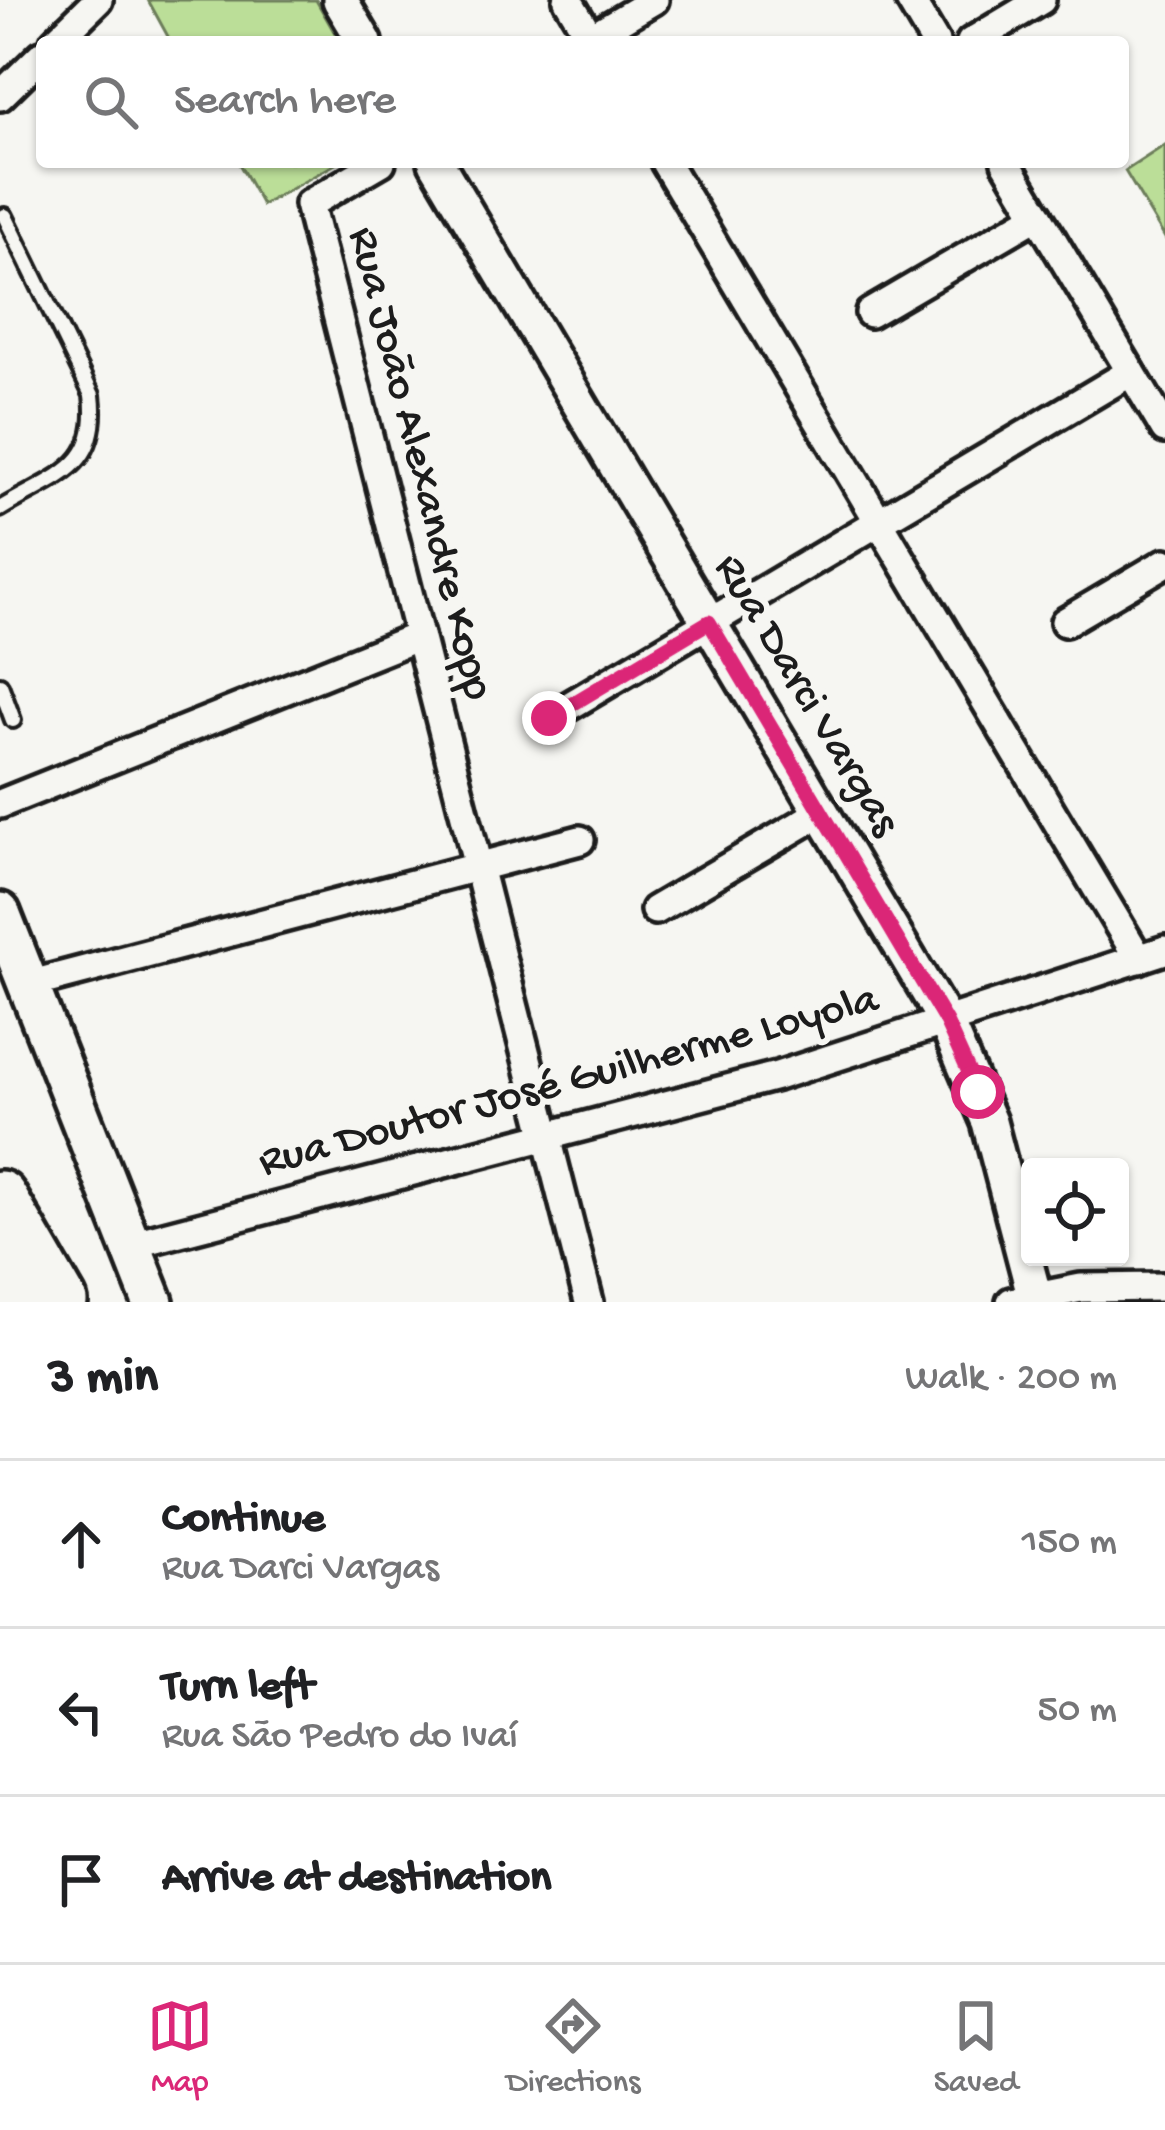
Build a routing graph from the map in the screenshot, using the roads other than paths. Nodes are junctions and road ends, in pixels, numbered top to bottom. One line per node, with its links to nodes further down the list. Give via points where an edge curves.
1 (98, 0): 7 (street)
2 (340, 0): 8 (street)
3 (568, 0): 9 (street)
4 (654, 0): 10 (street)
5 (910, 0): 11 (street)
6 (1041, 0): 12 (street)
7 (61, 36)
8 (361, 36)
9 (587, 36)
10 (596, 36)
11 (931, 36)
12 (980, 36)
13 (36, 61): 14 (street)
14 (0, 96)
15 (370, 168): 29 (street, Rua João Alexandre Kopp, via 309,204)
16 (440, 168): 27 (street, Rua Darci Vargas)
17 (669, 168): 25 (street)
18 (1010, 168): 19 (street)
19 (1038, 215): 21 (street); 22 (street)
20 (5, 216): 24 (lane, via 92,395 94,417 84,458)
21 (869, 313)
22 (1131, 372): 23 (street); 25 (street)
23 (1165, 429)
24 (0, 509)
25 (878, 522): 27 (street); 39 (street)
26 (1165, 563): 28 (street)
27 (709, 622): 31 (street); 34 (street, Rua Darci Vargas)
28 (1065, 622)
29 (419, 636): 33 (street); 36 (street, Rua João Alexandre Kopp)
30 (0, 685): 32 (lane)
31 (549, 718)
32 (13, 720)
33 (0, 804)
34 (822, 812): 37 (street); 41 (street, Rua Darci Vargas)
35 (580, 840): 36 (street)
36 (478, 867): 40 (street); 42 (street, Rua João Alexandre Kopp)
37 (655, 910)
38 (0, 913): 40 (main road)
39 (1152, 955): 41 (street, Rua Doutor José Guilherme Loyola)
40 (28, 985): 44 (main road)
41 (946, 1022): 42 (street, Rua Doutor José Guilherme Loyola); 47 (street, Rua Darci Vargas, via 989,1122)
42 (547, 1137): 44 (street, Rua Doutor José Guilherme Loyola); 51 (street, Rua João Alexandre Kopp)
43 (0, 1196): 49 (highway)
44 (130, 1245): 50 (main road)
45 (0, 1269): 48 (highway)
46 (1165, 1287): 47 (street, via 1081,1288)
47 (1027, 1300)
48 (13, 1302)
49 (61, 1302)
50 (153, 1302)
51 (589, 1302)

